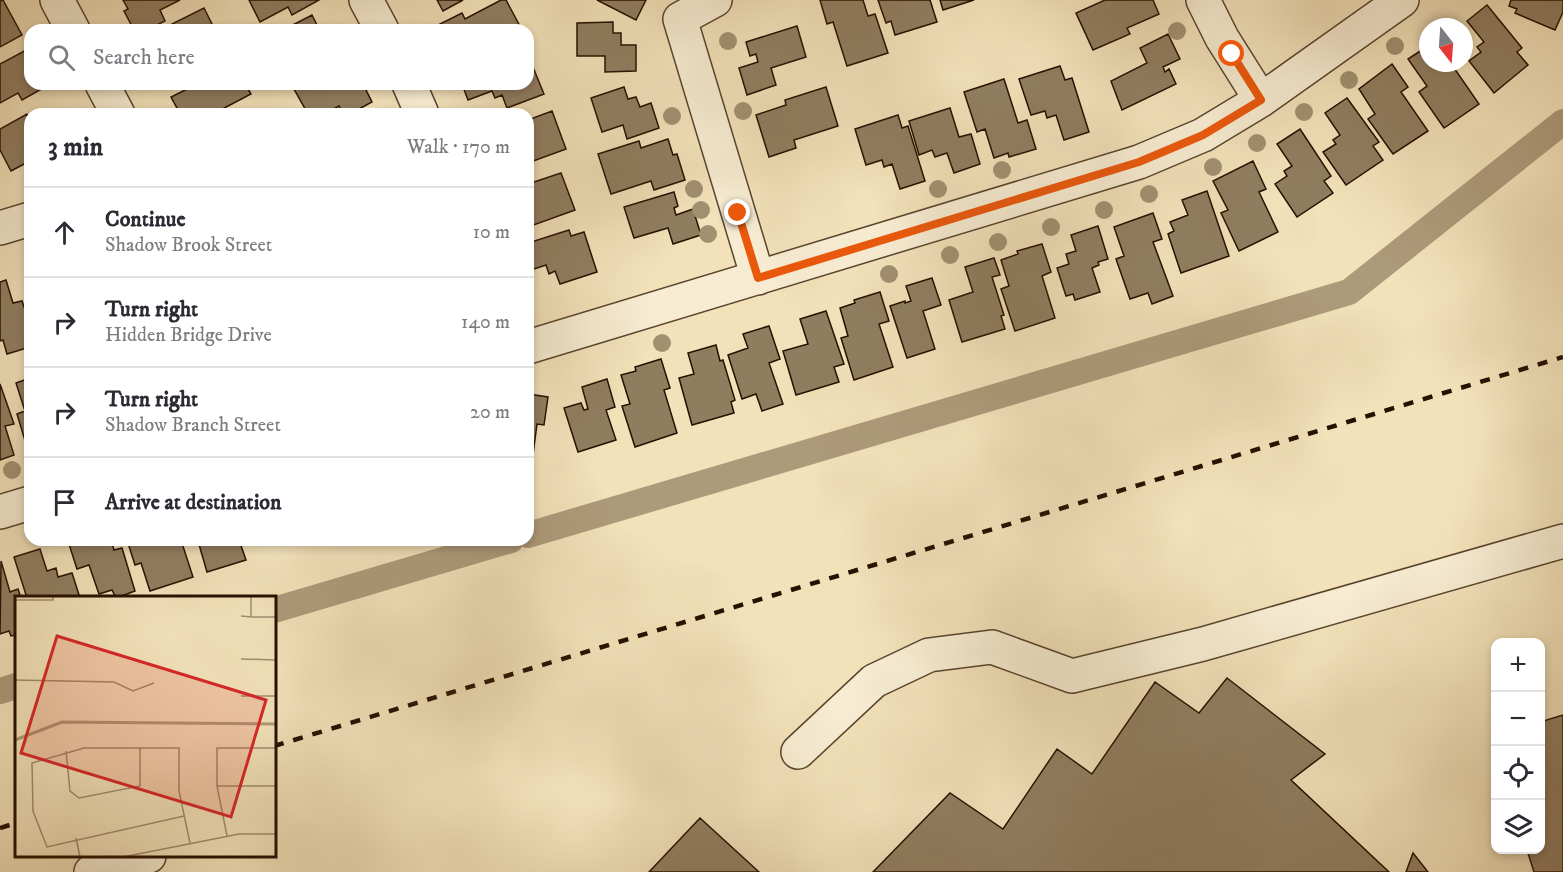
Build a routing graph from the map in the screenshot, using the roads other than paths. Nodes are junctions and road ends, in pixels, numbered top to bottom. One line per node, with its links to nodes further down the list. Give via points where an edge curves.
1 (57, 0): 6 (street)
2 (366, 0): 7 (street)
3 (715, 0): 15 (street, via 680,19)
4 (1203, 0): 10 (street)
5 (1402, 0): 10 (street)
6 (70, 24)
7 (379, 24)
8 (105, 90): 11 (street)
9 (412, 90): 12 (street)
10 (1261, 100): 15 (street, via 1203,135 1139,162)
11 (115, 108)
12 (419, 108)
13 (24, 221): 14 (street)
14 (0, 228)
15 (758, 278): 16 (street)
16 (534, 345)
17 (24, 505): 18 (street)
18 (0, 512)
19 (1563, 541): 20 (street, via 1203,644 1072,676 992,647 929,655 873,681)
20 (798, 752)
21 (142, 857): 22 (street)
22 (91, 872)

